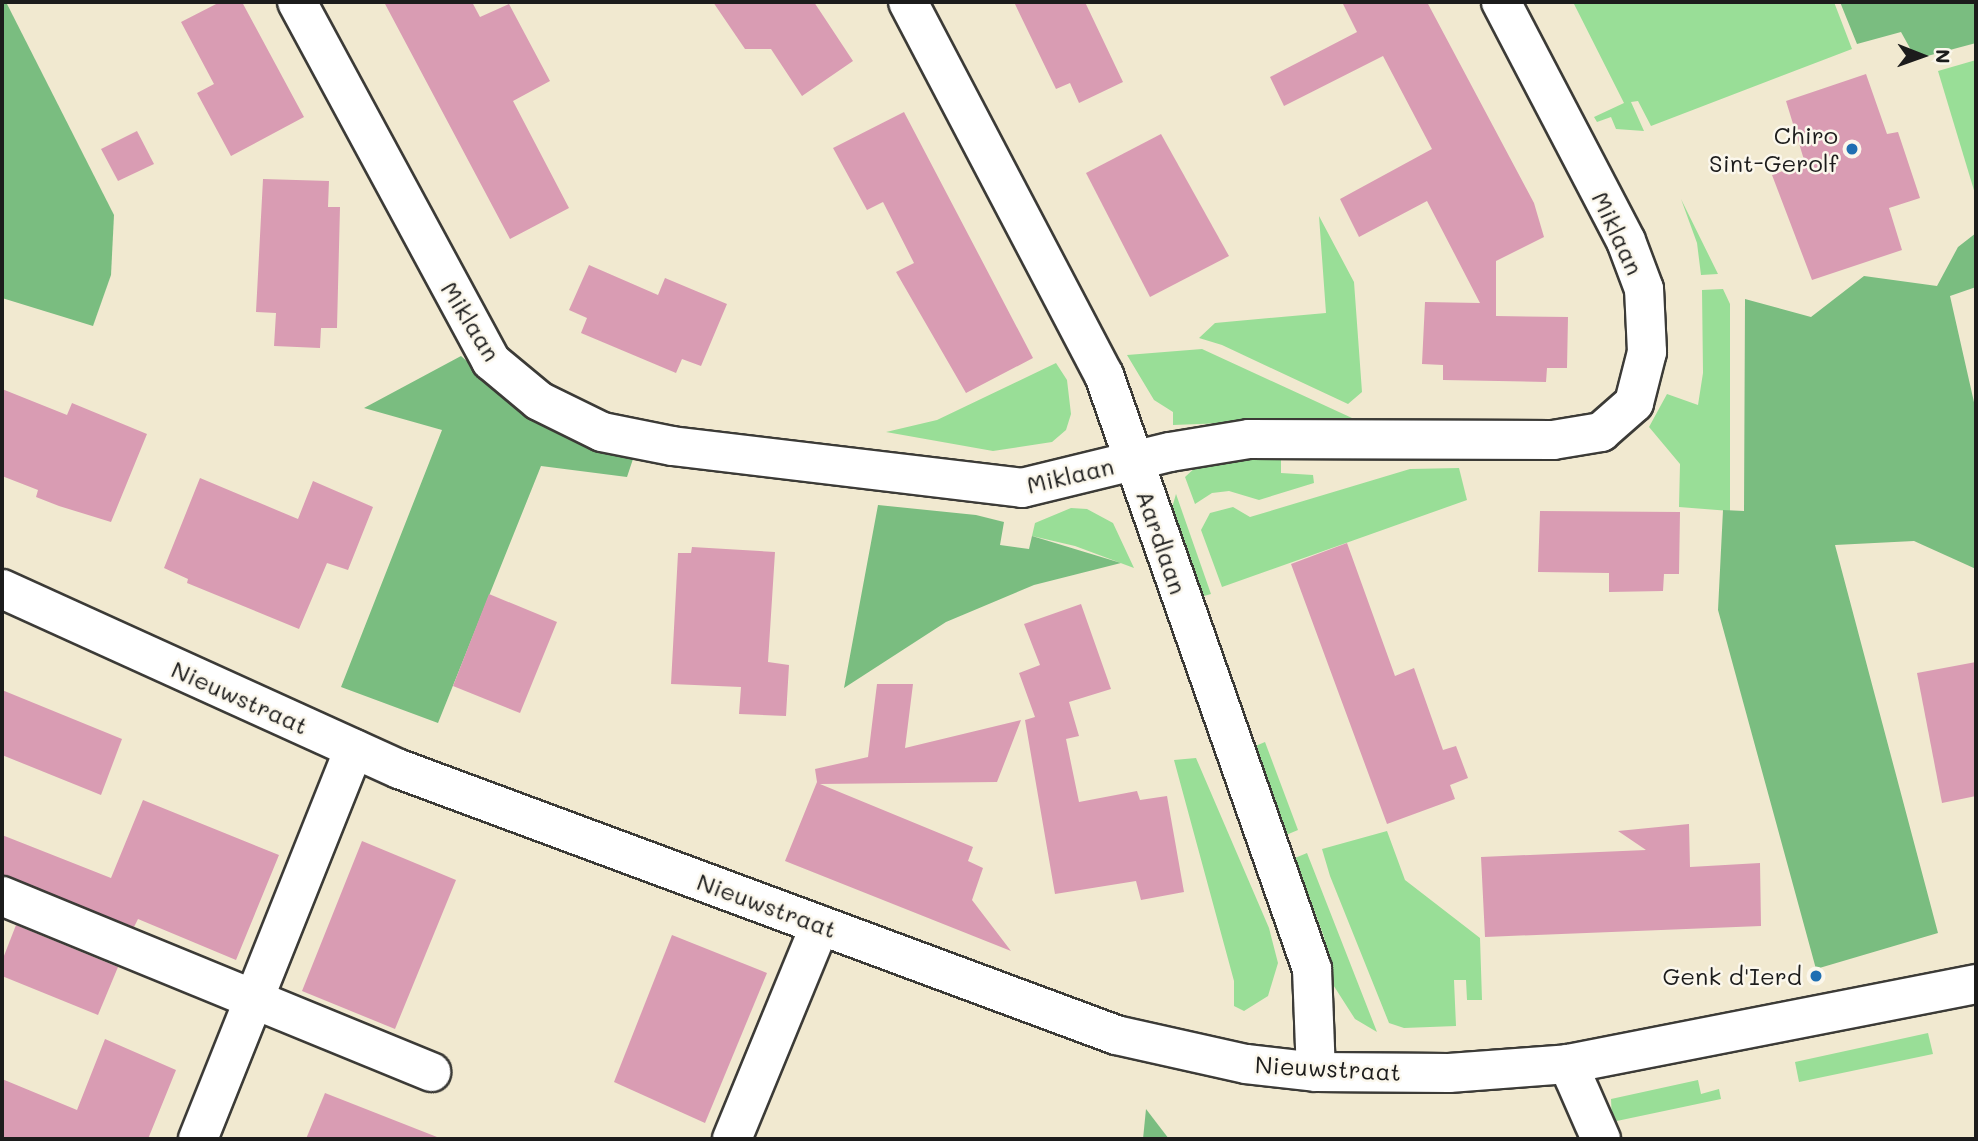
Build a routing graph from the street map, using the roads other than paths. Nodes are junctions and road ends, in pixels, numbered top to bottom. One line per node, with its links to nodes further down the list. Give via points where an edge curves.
1 (296, 2): 4 (street, Miklaan, via 491,361 539,401 602,432 672,446 1022,488)
2 (908, 2): 4 (street, Aardlaan, via 1104,375)
3 (1501, 2): 4 (street, Miklaan, via 1626,241 1644,289 1647,352 1634,403 1601,432 1553,440 1249,439)
4 (1133, 460): 13 (street, Aardlaan, via 1312,968)
5 (2, 589): 6 (street, Nieuwstraat)
6 (354, 749): 8 (street, Nieuwstraat); 10 (street)
7 (2, 896): 10 (street)
8 (820, 925): 13 (street, Nieuwstraat, via 1116,1035 1246,1064); 15 (street)
9 (1976, 984): 11 (street, Nieuwstraat)
10 (254, 1000): 12 (street); 14 (street)
11 (1568, 1064): 13 (street, Nieuwstraat, via 1448,1073); 16 (street)
12 (431, 1072)
13 (1316, 1072)
14 (198, 1139)
15 (732, 1139)
16 (1601, 1139)

